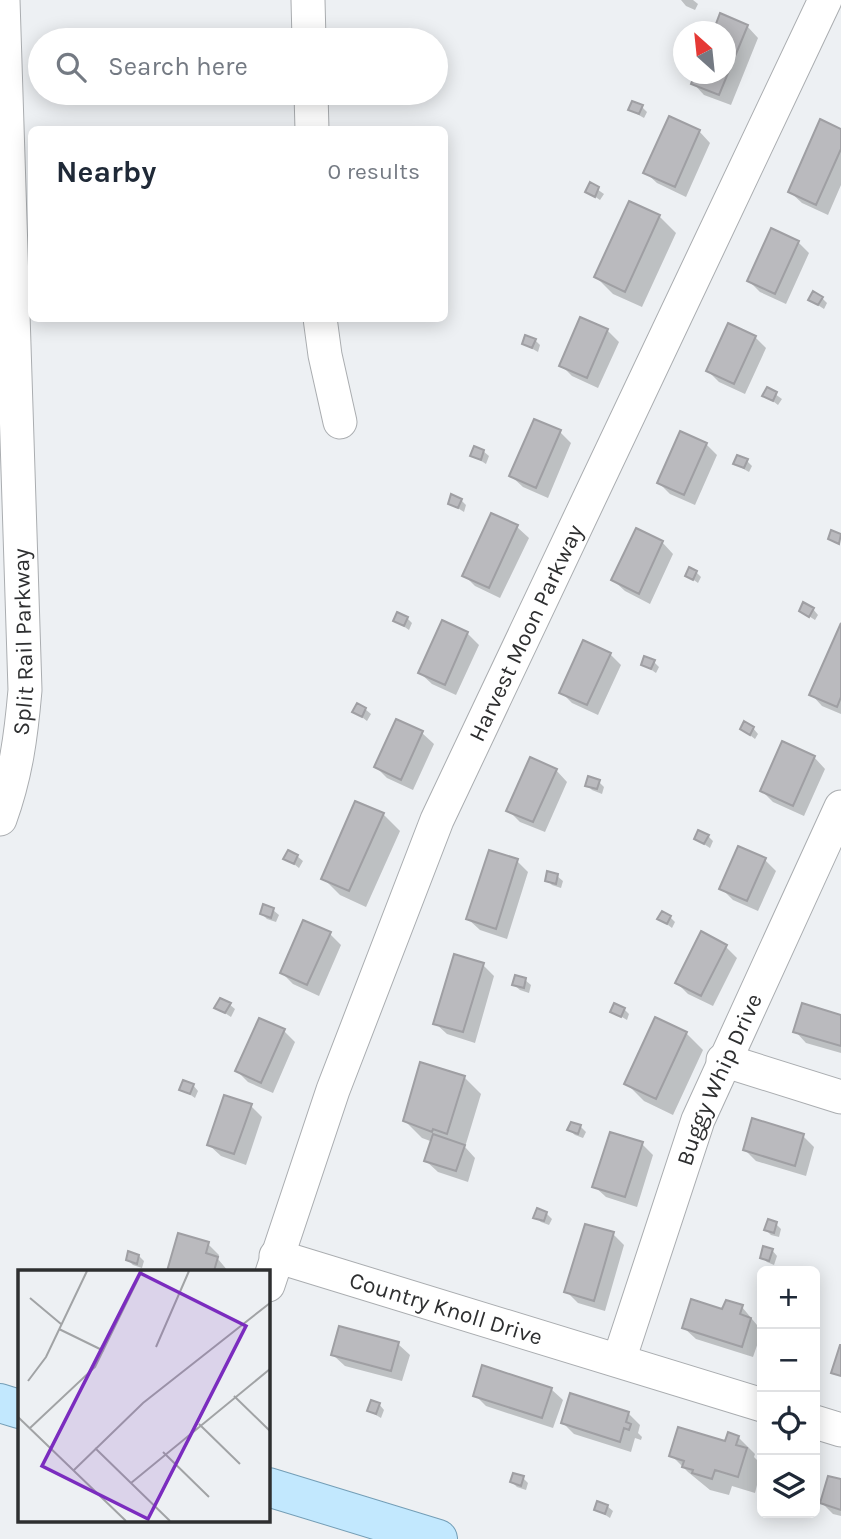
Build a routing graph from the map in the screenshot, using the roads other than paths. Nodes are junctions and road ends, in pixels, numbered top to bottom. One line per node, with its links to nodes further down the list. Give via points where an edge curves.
1 (3, 0): 9 (street, Split Rail Parkway)
2 (308, 0): 4 (street)
3 (824, 0): 14 (street, Harvest Moon Parkway, via 437,820 333,1090)
4 (309, 28)
5 (311, 105): 6 (street)
6 (312, 126)
7 (321, 322): 8 (street)
8 (340, 422)
9 (11, 613): 11 (street, Split Rail Parkway, via 25,690 20,744)
10 (841, 807): 12 (street, Buggy Whip Drive)
11 (0, 819)
12 (723, 1060): 13 (street); 15 (street, Buggy Whip Drive, via 698,1120)
13 (841, 1097)
14 (272, 1270): 15 (street, Country Knoll Drive)
15 (619, 1360): 17 (street, Country Knoll Drive)
16 (0, 1403): 18 (main road)
17 (757, 1403)
18 (18, 1409)
19 (820, 1424): 20 (street)
20 (841, 1430)
21 (270, 1487): 22 (main road)
22 (438, 1539)

